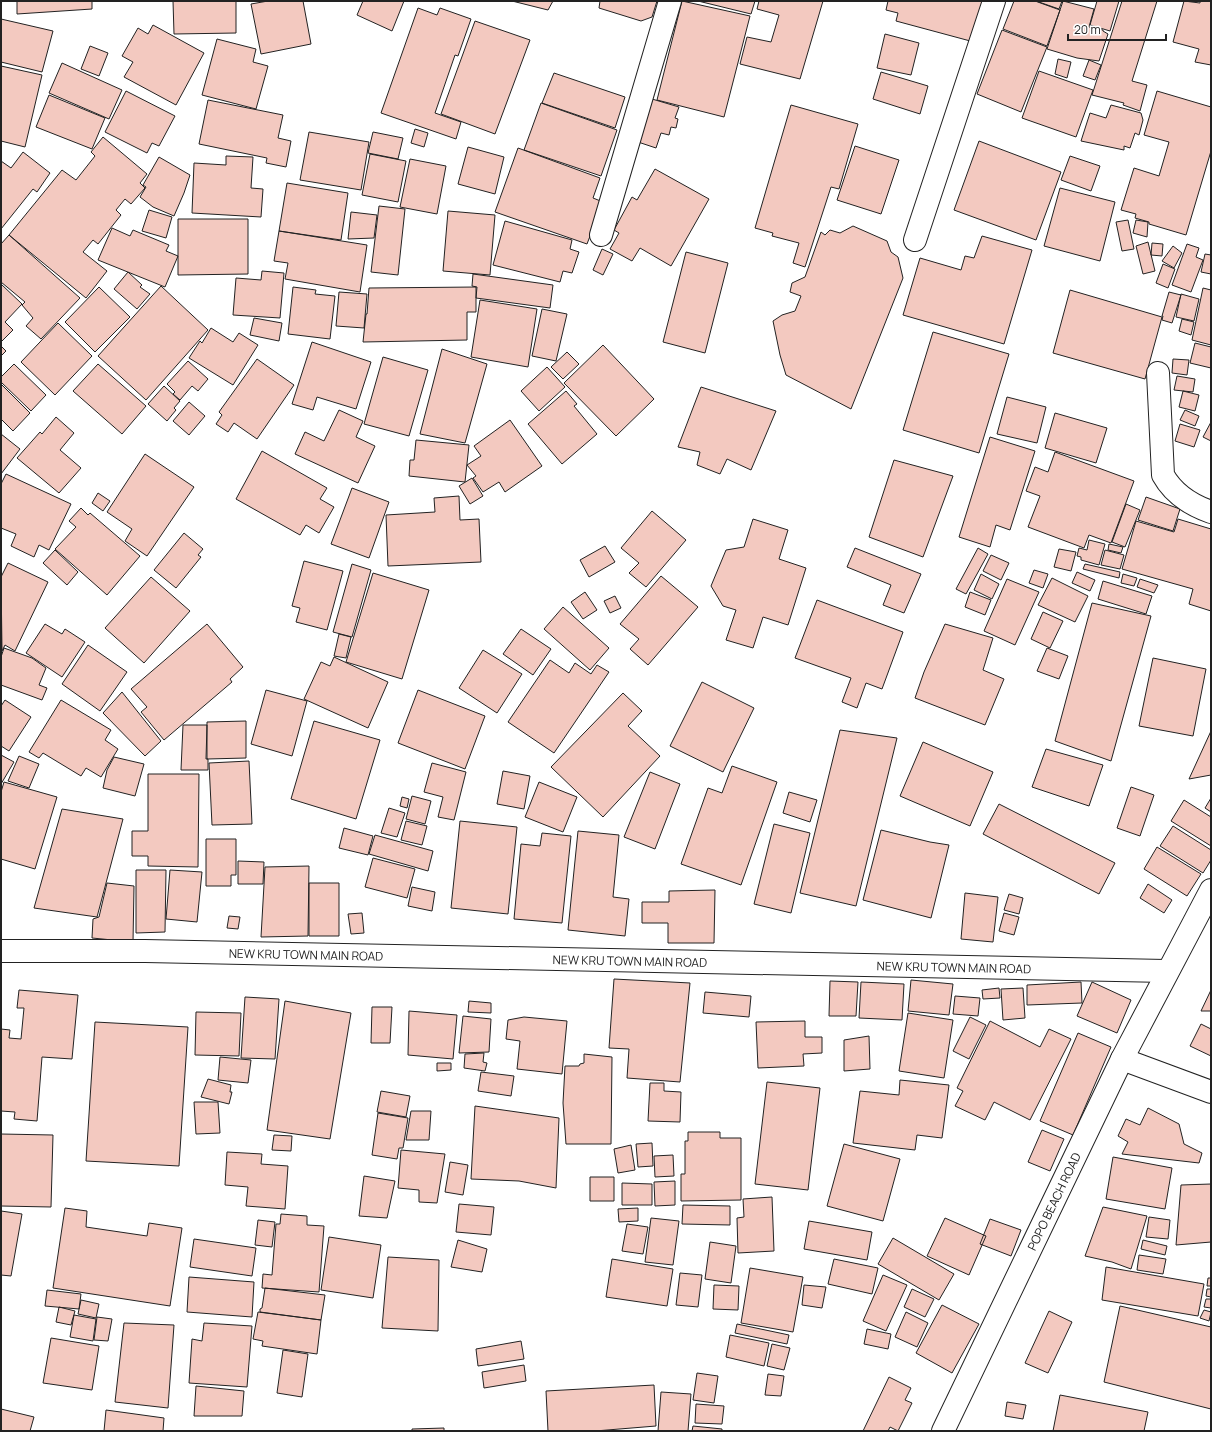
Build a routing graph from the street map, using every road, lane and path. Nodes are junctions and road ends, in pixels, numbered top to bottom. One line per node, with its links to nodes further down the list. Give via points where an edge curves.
1 (670, 1): 3 (street)
2 (994, 1): 4 (street)
3 (601, 235)
4 (915, 240)
5 (1158, 373): 6 (street, via 1163,474 1177,494)
6 (1211, 512)
7 (1211, 890): 9 (street)
8 (1, 950): 9 (street, NEW KRU TOWN MAIN ROAD)
9 (1166, 971): 10 (street, POPO BEACH ROAD)
10 (1122, 1060): 11 (street); 12 (street, POPO BEACH ROAD)
11 (1211, 1092)
12 (942, 1431)

